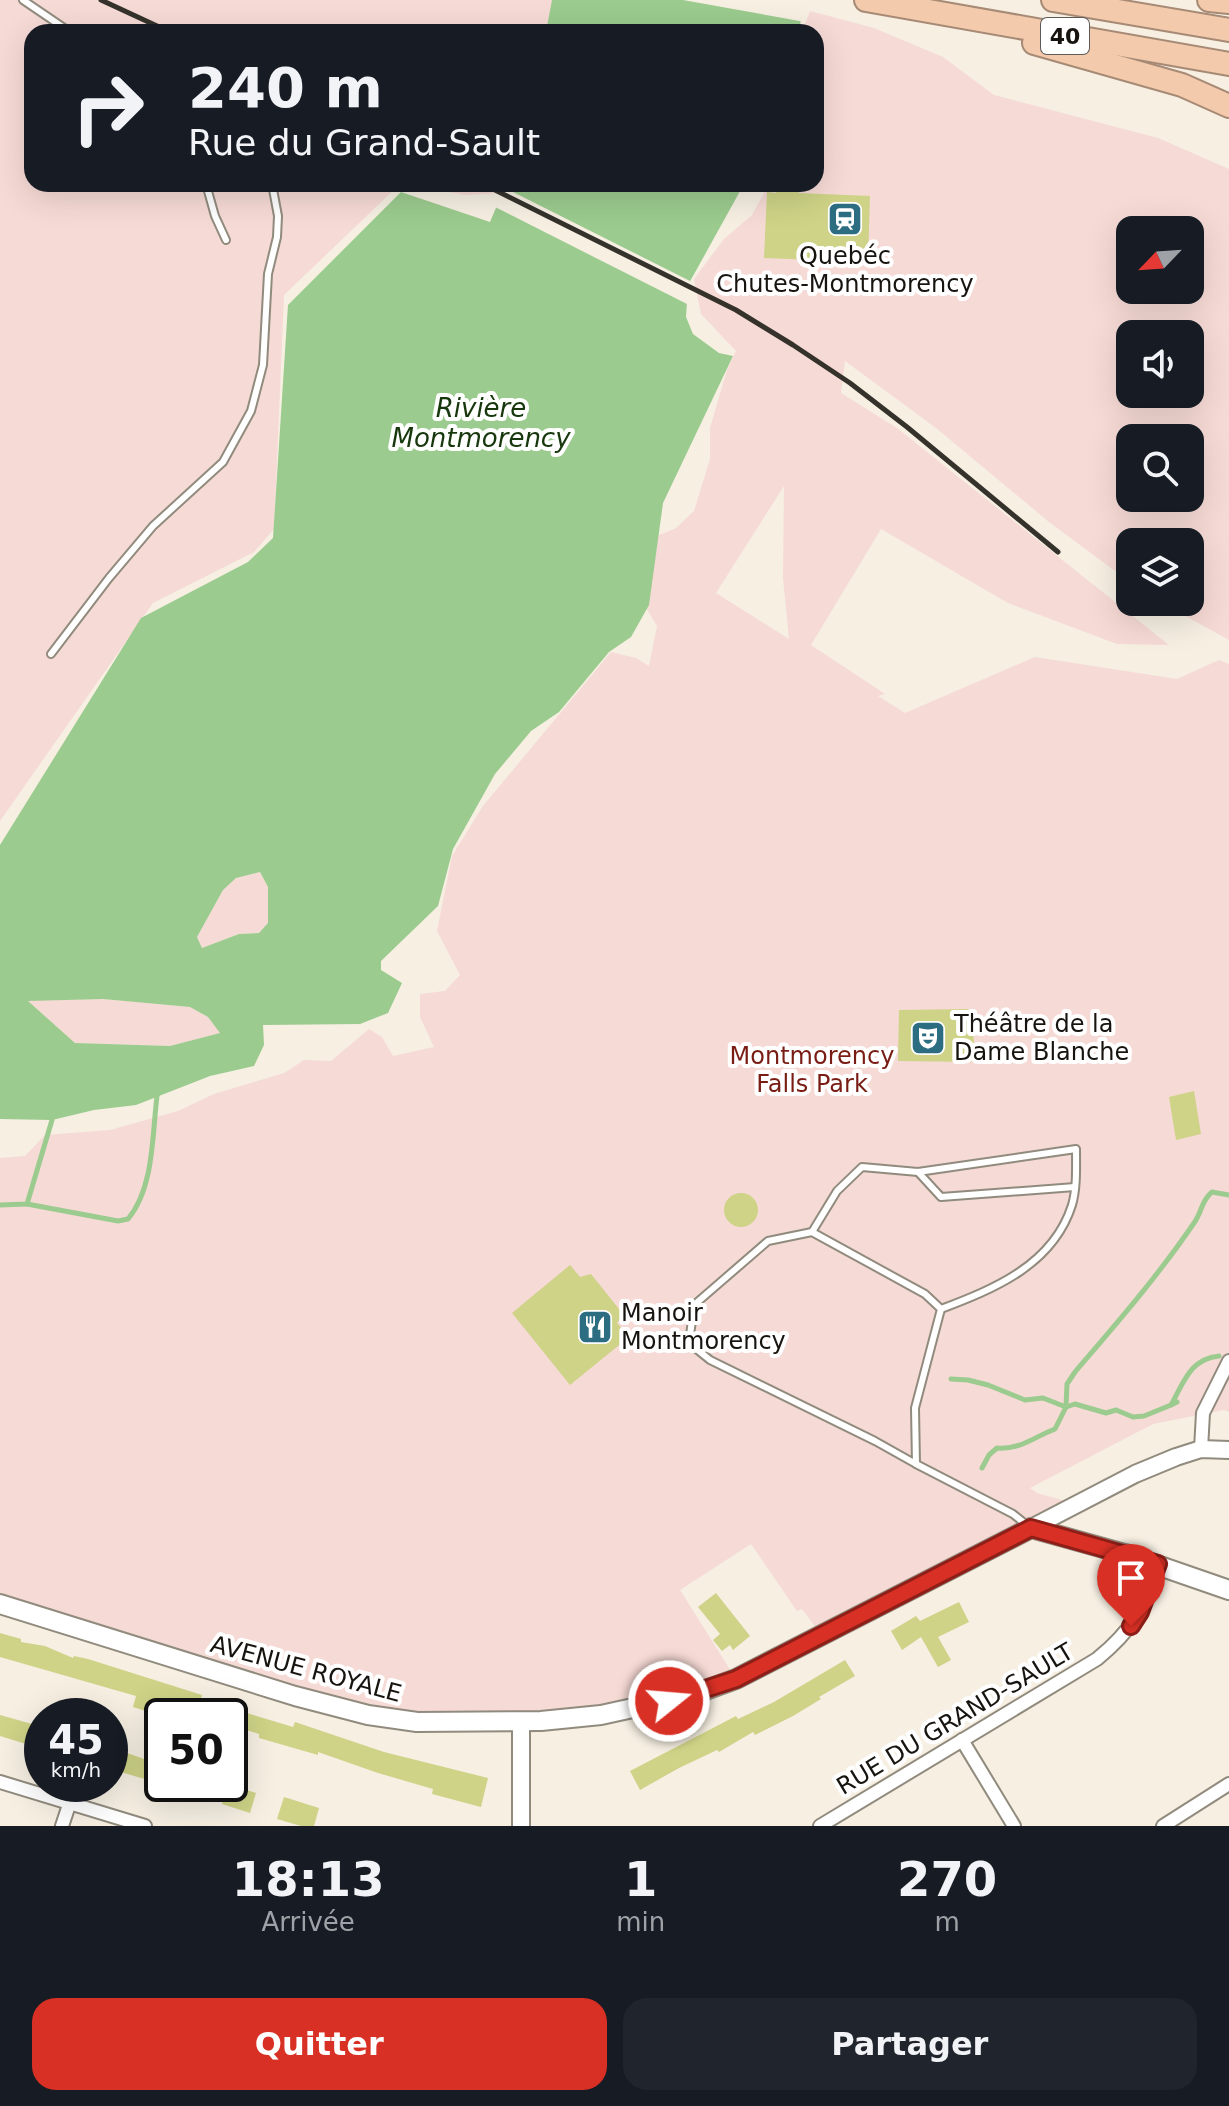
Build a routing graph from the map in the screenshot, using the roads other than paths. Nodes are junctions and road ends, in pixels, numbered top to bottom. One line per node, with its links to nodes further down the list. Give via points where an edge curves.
1 (23, 0): 7 (lane)
2 (866, 0): 6 (highway)
3 (1053, 0): 8 (highway, 40)
4 (1209, 0): 5 (highway)
5 (1229, 2)
6 (901, 7): 9 (highway, 40); 10 (highway, via 1136,71)
7 (54, 24)
8 (1229, 30)
9 (1229, 64)
10 (1229, 106)
11 (208, 192): 13 (lane)
12 (274, 192): 14 (lane, via 277,237 268,274 263,365 251,411 223,462 153,526)
13 (226, 240)
14 (51, 654)
15 (918, 1172): 16 (lane, via 941,1197); 16 (lane, via 1076,1149); 17 (lane, via 862,1167 837,1191)
16 (1075, 1187): 18 (lane, via 1062,1230 1045,1252 987,1291)
17 (812, 1232): 18 (lane, via 925,1294); 22 (lane, via 768,1241 694,1305 689,1343 710,1360)
18 (941, 1309): 22 (lane, via 915,1408)
19 (1229, 1361): 20 (street, via 1203,1413)
20 (1201, 1449): 21 (street); 23 (street, via 1135,1474)
21 (1229, 1450)
22 (916, 1464): 23 (lane)
23 (1031, 1528): 24 (main road); 27 (main road, AVENUE ROYALE, via 805,1645 692,1695 601,1715)
24 (1158, 1564): 25 (main road); 28 (street, RUE DU GRAND-SAULT, via 1140,1612 1121,1639 1097,1659)
25 (1229, 1590)
26 (0, 1604): 27 (main road, AVENUE ROYALE, via 368,1715 417,1722)
27 (521, 1721): 35 (street)
28 (962, 1740): 36 (street, RUE DU GRAND-SAULT); 37 (street)
29 (0, 1782): 31 (street)
30 (1229, 1784): 38 (street)
31 (24, 1789)
32 (70, 1802): 33 (street); 34 (street)
33 (62, 1826)
34 (145, 1826)
35 (521, 1826)
36 (820, 1826)
37 (1014, 1826)
38 (1163, 1826)

